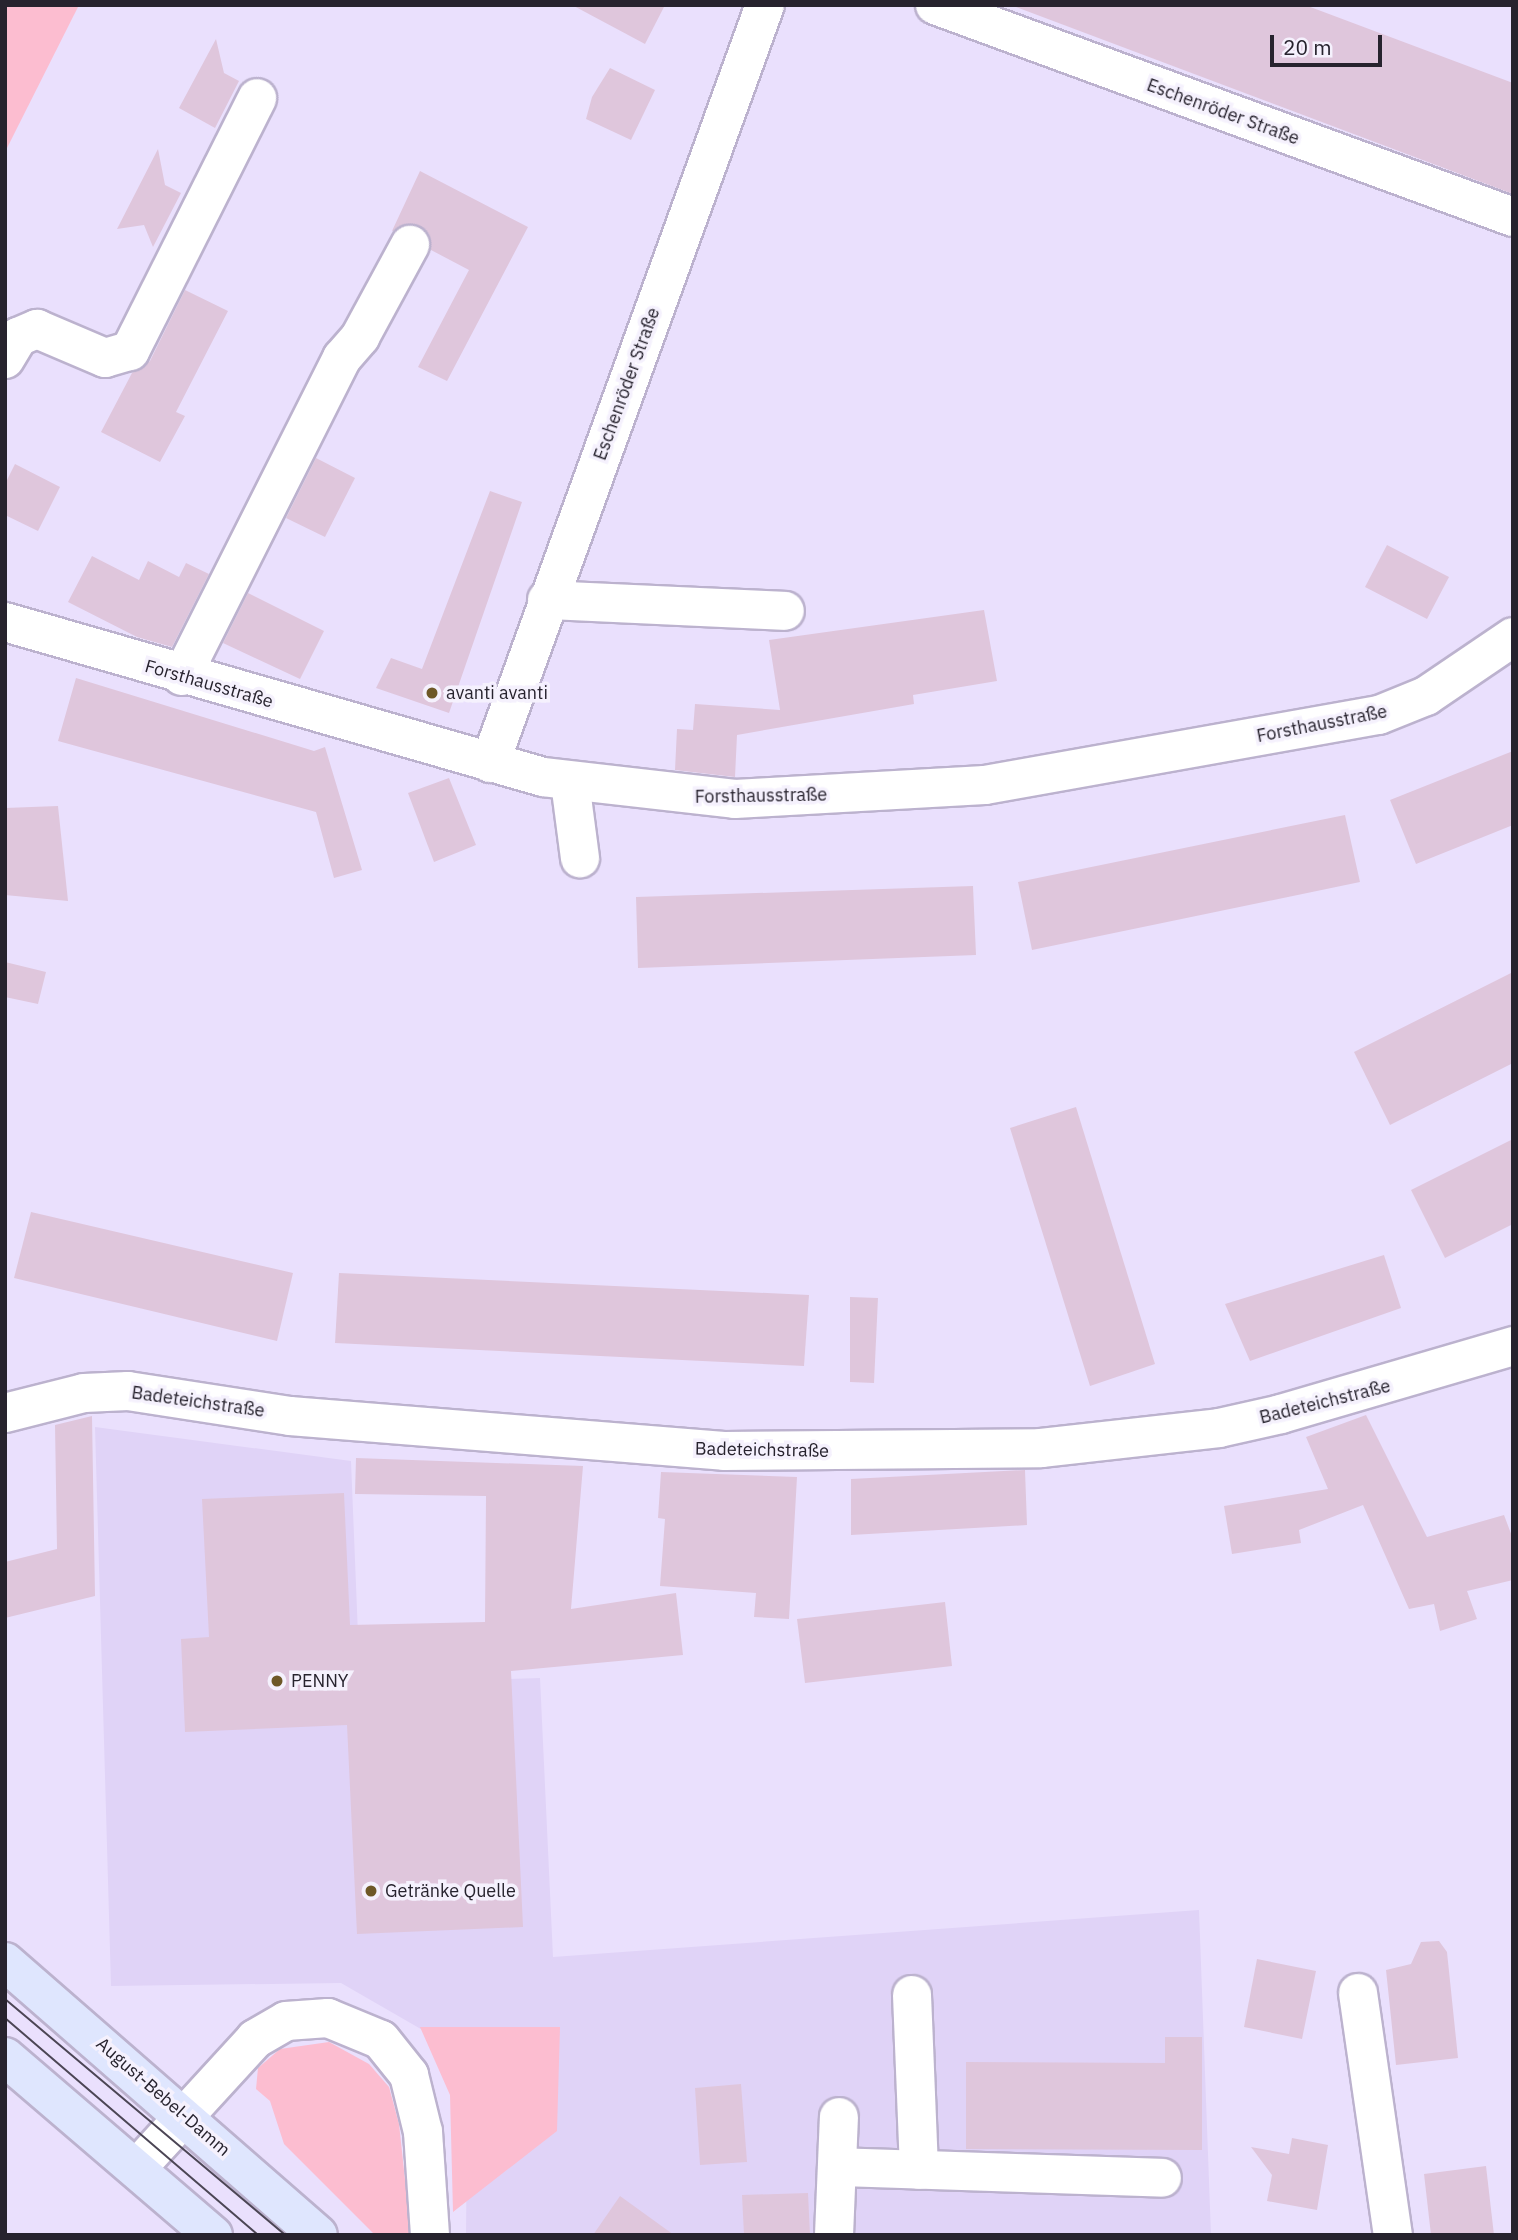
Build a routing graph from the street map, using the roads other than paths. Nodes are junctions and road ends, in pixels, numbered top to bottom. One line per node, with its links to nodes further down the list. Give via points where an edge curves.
1 (765, 5): 7 (street, Eschenröder Straße)
2 (935, 5): 4 (street, Eschenröder Straße)
3 (257, 98): 6 (street, via 130,351 105,358 37,329 18,338)
4 (1513, 217)
5 (410, 245): 11 (street, via 360,337 342,358)
6 (5, 359)
7 (547, 600): 8 (street); 12 (street, Eschenröder Straße)
8 (785, 611)
9 (5, 622): 11 (street, Forsthausstraße)
10 (1513, 637): 13 (street, Forsthausstraße, via 1426,696 1379,715 985,785 735,799)
11 (182, 676): 12 (street, Forsthausstraße)
12 (490, 763): 13 (street, Forsthausstraße)
13 (570, 782): 14 (street)
14 (580, 858)
15 (1513, 1346): 16 (street, Badeteichstraße, via 1219,1428 1041,1448 724,1451 290,1416 128,1391 74,1395)
16 (5, 1413)
17 (5, 1962): 21 (main road, August-Bebel-Damm)
18 (1358, 1993): 31 (street)
19 (912, 1995): 25 (street)
20 (5, 2057): 24 (main road)
21 (184, 2114): 24 (street); 28 (main road, August-Bebel-Damm); 29 (street, via 255,2039 298,2018 328,2018 363,2030 387,2046 404,2067 423,2132)
22 (839, 2117): 23 (street)
23 (838, 2167): 25 (street); 30 (street)
24 (138, 2168): 27 (main road)
25 (919, 2169): 26 (street)
26 (1162, 2178)
27 (213, 2235)
28 (318, 2235)
29 (430, 2235)
30 (834, 2235)
31 (1393, 2235)

